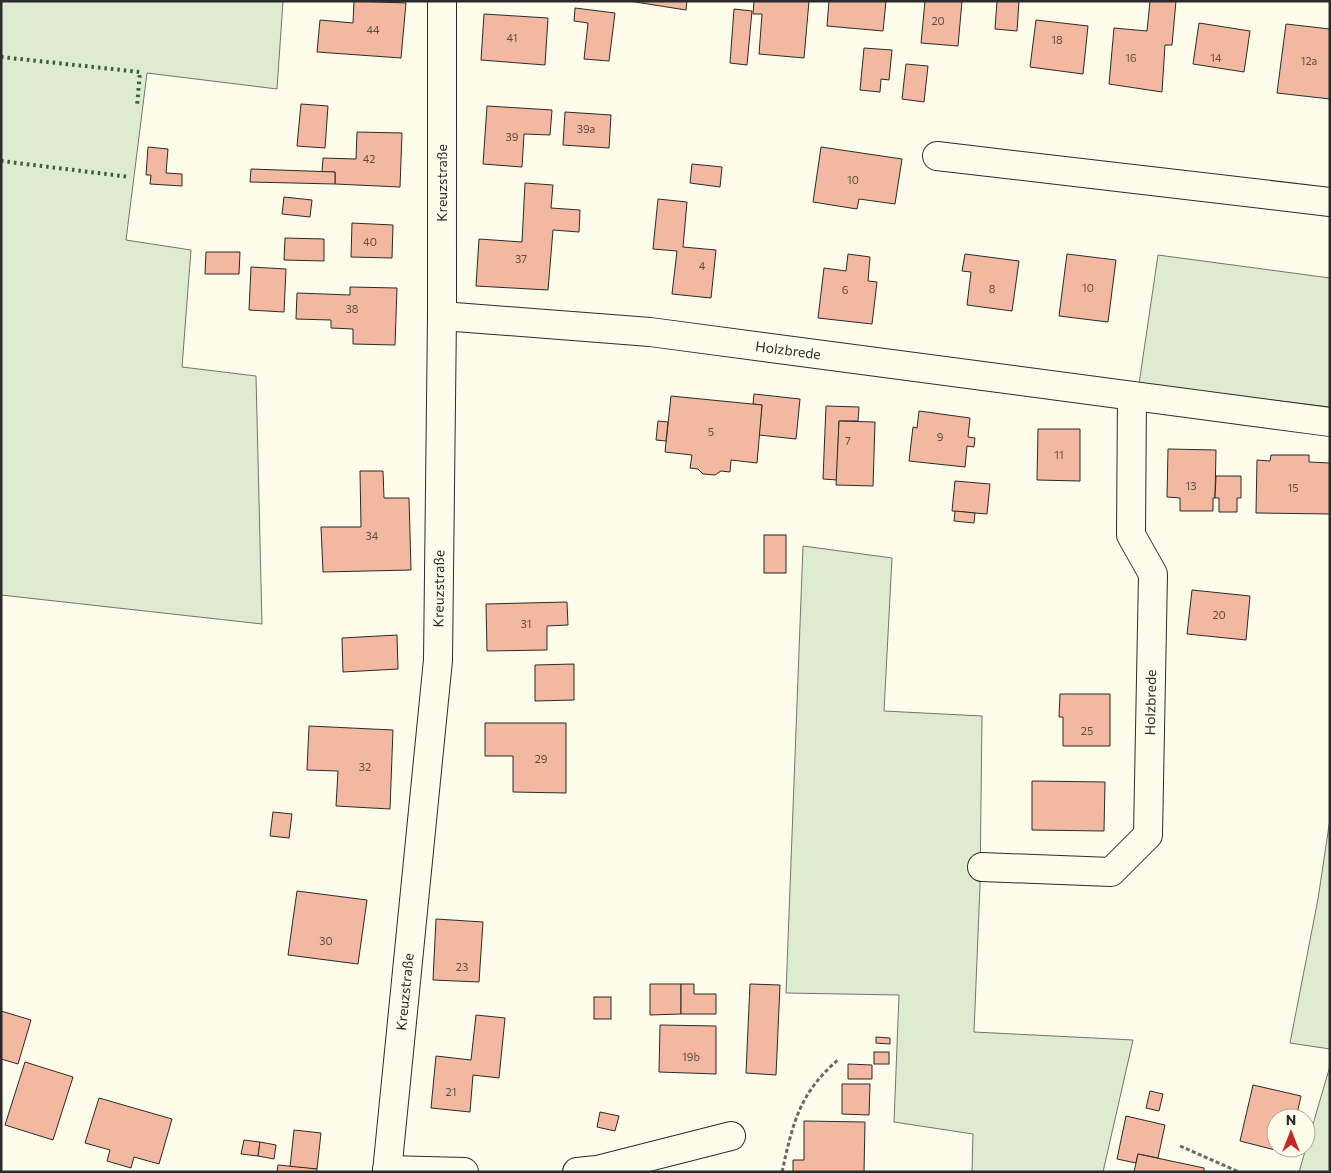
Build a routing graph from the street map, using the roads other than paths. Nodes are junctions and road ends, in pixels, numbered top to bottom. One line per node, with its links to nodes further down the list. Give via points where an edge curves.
1 (442, 1): 4 (street, Kreuzstraße)
2 (937, 156): 3 (street)
3 (1330, 202)
4 (442, 316): 5 (street, Holzbrede, via 650,332); 9 (street, Kreuzstraße, via 438,660)
5 (1132, 396): 6 (street, Holzbrede); 7 (street, Holzbrede, via 1131,534 1152,574 1148,834 1111,872)
6 (1330, 422)
7 (982, 867)
8 (731, 1136): 11 (street, via 597,1170)
9 (387, 1171): 10 (street)
10 (464, 1172)
11 (577, 1172)

